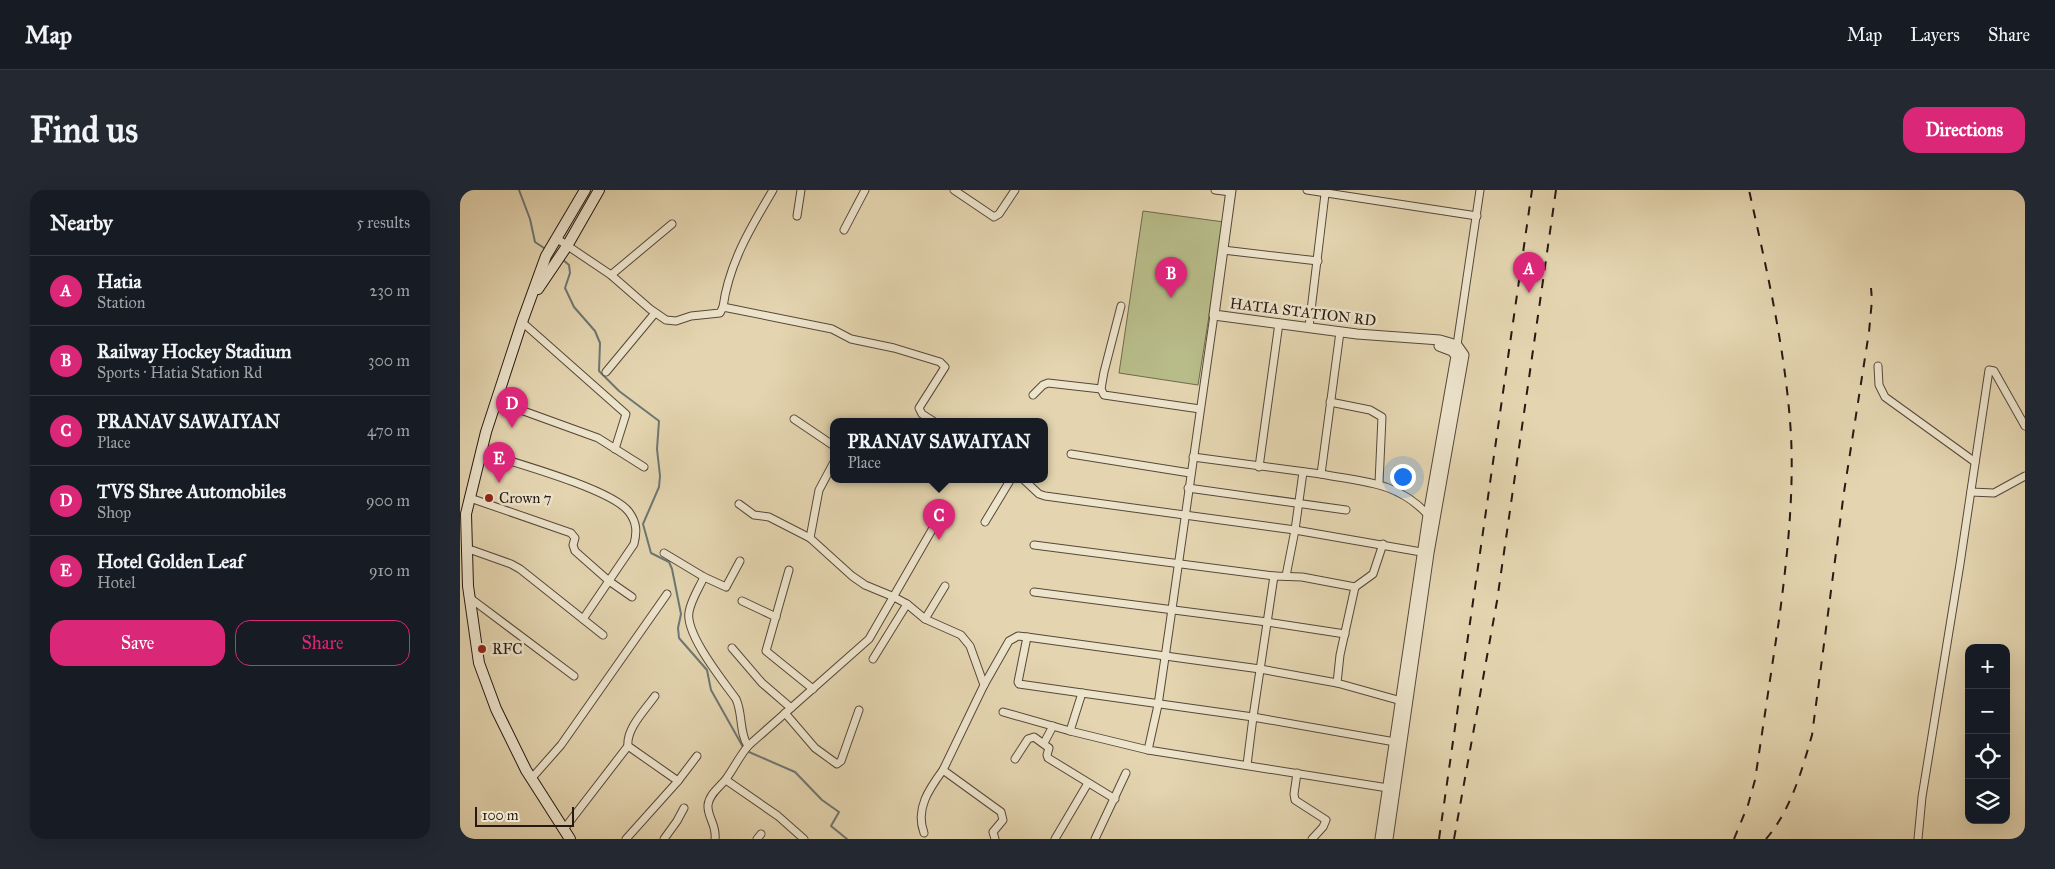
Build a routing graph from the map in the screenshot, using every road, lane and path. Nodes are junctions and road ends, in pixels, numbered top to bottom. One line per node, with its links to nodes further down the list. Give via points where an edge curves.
1 (585, 190): 17 (main road)
2 (598, 190): 18 (main road)
3 (773, 190): 24 (street, via 744,239 725,291)
4 (801, 190): 13 (street)
5 (865, 190): 16 (street)
6 (954, 190): 7 (street, via 994,217 1000,214)
7 (1015, 190)
8 (1215, 190): 11 (street)
9 (1307, 190): 12 (street)
10 (1480, 190): 14 (street)
11 (1231, 191): 19 (street, HATIA STATION RD)
12 (1325, 194): 14 (street); 20 (street)
13 (797, 216)
14 (1477, 216): 32 (street)
15 (672, 224): 21 (street)
16 (844, 230)
17 (555, 239): 18 (street); 22 (main road)
18 (566, 249): 21 (street); 22 (main road)
19 (1223, 250): 20 (street); 26 (street, HATIA STATION RD)
20 (1318, 261): 29 (street)
21 (611, 275): 25 (street)
22 (532, 298): 27 (main road)
23 (1121, 306): 35 (street)
24 (723, 307): 25 (street, via 720,313 676,321 666,320); 40 (street, via 832,329 851,339 940,362 945,367 919,408)
25 (655, 313): 34 (street)
26 (1214, 315): 28 (street, HATIA STATION RD); 39 (street)
27 (522, 322): 37 (main road); 44 (street, via 626,414)
28 (1279, 323): 29 (street, HATIA STATION RD); 49 (street)
29 (1309, 327): 30 (street, HATIA STATION RD)
30 (1340, 332): 31 (street, HATIA STATION RD); 38 (street)
31 (1425, 340): 32 (street); 66 (street, via 1446,347 1456,356)
32 (1457, 345): 75 (street, via 1464,355)
33 (1878, 366): 48 (street, via 1879,385 1885,397)
34 (606, 372)
35 (1101, 389): 36 (street, via 1048,383); 39 (street, via 1104,395)
36 (1033, 395)
37 (496, 401): 44 (street, via 598,438); 45 (main road)
38 (1330, 402): 54 (street); 58 (street, via 1370,410 1382,417)
39 (1200, 409): 47 (street)
40 (928, 418)
41 (794, 419): 43 (street)
42 (2025, 426): 48 (street, via 1994,371 1989,370)
43 (830, 443)
44 (615, 449): 50 (street)
45 (481, 452): 61 (main road); 82 (street, via 580,484 628,510 636,524 637,535)
46 (1071, 454): 53 (street)
47 (1193, 457): 49 (street); 53 (street)
48 (1975, 462): 60 (street)
49 (1258, 466): 52 (street)
50 (644, 467)
51 (830, 469): 70 (street, via 819,490)
52 (1303, 472): 54 (street); 62 (street)
53 (1190, 473): 59 (street)
54 (1321, 474): 58 (street)
55 (2025, 476): 60 (street, via 1994,493)
56 (1009, 483): 68 (street)
57 (1027, 483): 65 (street, via 1045,496)
58 (1379, 483): 66 (street, via 1419,505)
59 (1188, 488): 62 (street); 65 (street)
60 (1971, 492): 149 (street)
61 (470, 498): 73 (main road, via 466,514); 82 (street, via 571,533 575,538 575,551)
62 (1299, 503): 64 (street); 69 (street)
63 (738, 504): 70 (street)
64 (1346, 510)
65 (1185, 515): 69 (street); 77 (street)
66 (1428, 515): 75 (street)
67 (937, 521): 88 (street)
68 (985, 522)
69 (1295, 530): 71 (street); 80 (street)
70 (810, 538): 88 (street, via 859,581)
71 (1383, 544): 75 (street); 84 (street, via 1374,574)
72 (1034, 545): 77 (street)
73 (466, 548): 89 (main road); 94 (street, via 520,569)
74 (664, 553): 81 (street)
75 (1426, 553): 110 (street)
76 (740, 561): 81 (street, via 726,587)
77 (1179, 562): 79 (street); 92 (street)
78 (789, 570): 93 (street)
79 (1274, 576): 80 (street); 96 (street)
80 (1286, 576): 84 (street)
81 (704, 577): 121 (street, via 690,609 689,620 701,648 738,703)
82 (609, 580): 87 (street); 94 (street)
83 (945, 586): 95 (street)
84 (1355, 587): 97 (street)
85 (1034, 592): 92 (street)
86 (667, 594): 129 (street, via 561,745)
87 (632, 597)
88 (894, 597): 91 (street); 107 (street, via 866,643)
89 (470, 598): 104 (street); 129 (main road, via 479,663 496,709)
90 (742, 601): 93 (street)
91 (907, 604): 95 (street); 102 (street)
92 (1172, 609): 96 (street); 101 (street)
93 (776, 617): 107 (street, via 766,651)
94 (583, 619): 98 (street)
95 (925, 619): 106 (street, via 965,639)
96 (1267, 622): 97 (street); 103 (street)
97 (1345, 634): 105 (street)
98 (603, 635)
99 (1027, 637): 101 (street); 106 (street, via 1018,636 1009,641); 108 (street, via 1018,682)
100 (732, 648): 112 (street)
101 (1164, 656): 103 (street); 111 (street)
102 (873, 659)
103 (1260, 669): 105 (street); 115 (street)
104 (574, 676)
105 (1337, 683): 110 (street)
106 (984, 685): 126 (street)
107 (813, 689): 112 (street)
108 (1082, 693): 111 (street); 117 (street)
109 (655, 696): 120 (street, via 630,732)
110 (1405, 702): 118 (street); 148 (street)
111 (1158, 705): 115 (street); 122 (street)
112 (788, 710): 113 (street, via 815,748 838,764); 121 (street)
113 (859, 710)
114 (1003, 712): 116 (street)
115 (1253, 717): 118 (street); 125 (street)
116 (1054, 726): 117 (street); 119 (street)
117 (1070, 730): 122 (street)
118 (1395, 742): 133 (street)
119 (1044, 743): 124 (street, via 1030,737); 132 (street, via 1049,748 1048,758)
120 (628, 746): 131 (street); 136 (street)
121 (748, 746): 130 (street)
122 (1148, 750): 125 (street)
123 (697, 756): 131 (street)
124 (1015, 759)
125 (1246, 765): 128 (street)
126 (943, 770): 137 (street, via 925,795 921,819); 143 (street, via 1000,812 1003,820 993,832)
127 (1126, 772): 134 (street)
128 (1297, 773): 133 (street); 146 (street, via 1295,800 1326,820)
129 (531, 778): 136 (main road)
130 (726, 780): 141 (street, via 708,803 716,831); 142 (street, via 778,816)
131 (678, 781): 139 (street)
132 (1088, 783): 134 (street); 144 (street)
133 (1388, 788): 147 (street)
134 (1115, 799): 145 (street)
135 (684, 808): 140 (street)
136 (564, 829): 138 (main road)
137 (924, 833)
138 (570, 839)
139 (626, 839)
140 (664, 839)
141 (715, 839)
142 (804, 839)
143 (995, 839)
144 (1055, 839)
145 (1095, 839)
146 (1312, 839)
147 (1380, 839)
148 (1388, 839)
149 (1918, 839)

